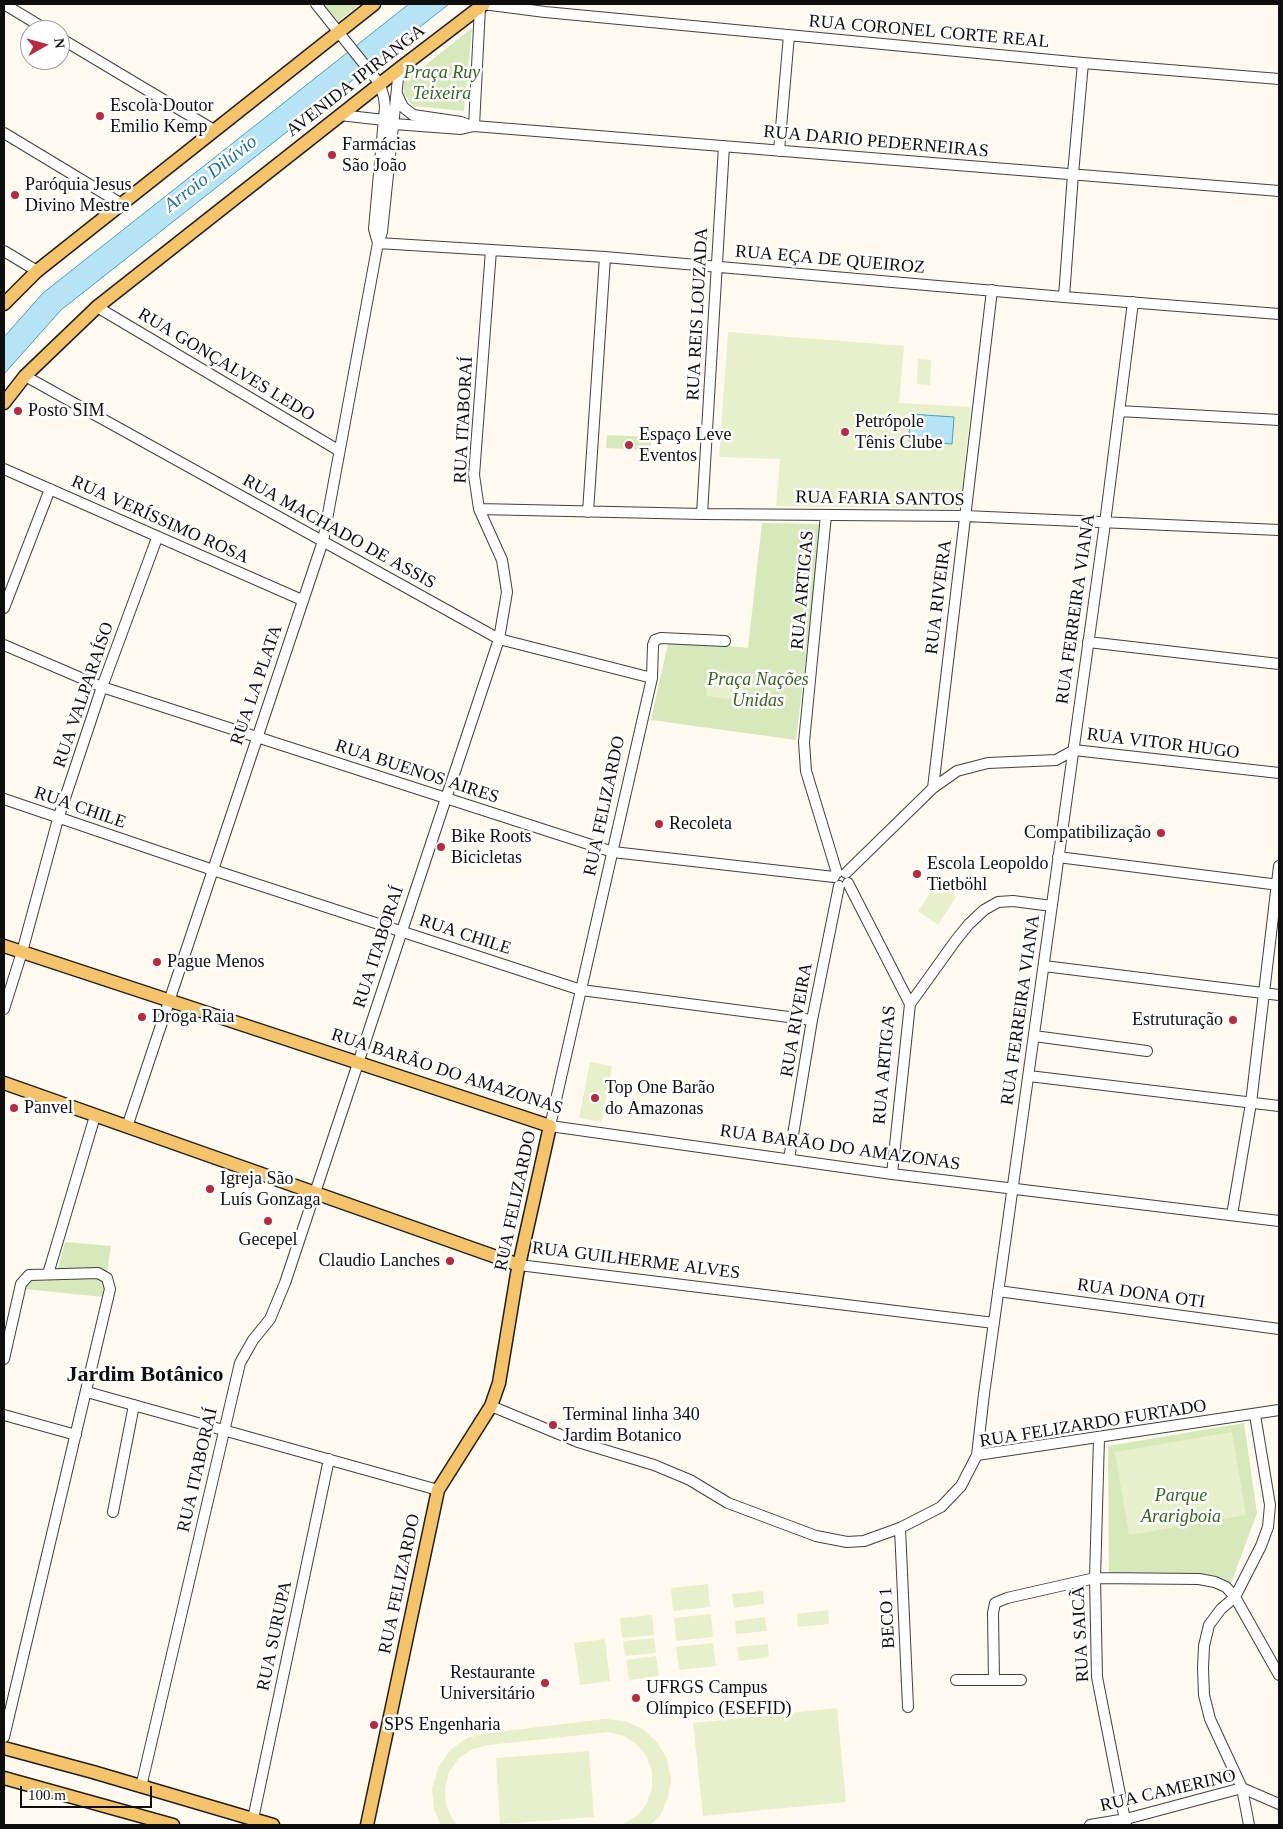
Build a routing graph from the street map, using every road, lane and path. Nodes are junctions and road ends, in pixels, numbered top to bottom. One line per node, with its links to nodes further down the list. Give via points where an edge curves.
1 (4, 4): 6 (street)
2 (316, 4): 7 (street)
3 (374, 4): 7 (main road)
4 (483, 5): 5 (street, RUA CORONEL CORTE REAL); 11 (main road, AVENIDA IPIRANGA); 17 (street)
5 (513, 6): 8 (street, RUA CORONEL CORTE REAL)
6 (30, 20)
7 (338, 31): 13 (street); 18 (main road)
8 (789, 35): 10 (street, RUA CORONEL CORTE REAL); 21 (street)
9 (70, 44): 18 (street)
10 (1083, 63): 12 (street, RUA CORONEL CORTE REAL); 22 (street)
11 (399, 69): 13 (main road, AVENIDA IPIRANGA); 14 (street, RUA LA PLATA)
12 (1279, 79)
13 (380, 84): 15 (main road, AVENIDA IPIRANGA); 16 (street, RUA LA PLATA)
14 (397, 92): 16 (street, RUA LA PLATA); 17 (street, RUA DARIO PEDERNEIRAS, via 403,106 412,115)
15 (340, 115): 16 (street, RUA DARIO PEDERNEIRAS); 35 (main road, AVENIDA IPIRANGA)
16 (389, 122): 17 (street, RUA DARIO PEDERNEIRAS, via 461,129); 25 (street, RUA LA PLATA, via 374,229)
17 (472, 126): 20 (street, RUA DARIO PEDERNEIRAS)
18 (214, 130): 24 (main road)
19 (4, 133): 24 (street)
20 (724, 146): 21 (street, RUA DARIO PEDERNEIRAS); 29 (street, RUA REIS LOUZADA)
21 (779, 151): 22 (street, RUA DARIO PEDERNEIRAS)
22 (1073, 174): 23 (street, RUA DARIO PEDERNEIRAS); 32 (street)
23 (1279, 191)
24 (120, 203): 30 (main road)
25 (378, 243): 26 (street, RUA EÇA DE QUEIROZ); 41 (street, RUA LA PLATA)
26 (491, 250): 28 (street, RUA EÇA DE QUEIROZ); 44 (street, RUA ITABORAÍ, via 474,474)
27 (4, 251): 30 (street)
28 (605, 257): 29 (street, RUA EÇA DE QUEIROZ); 45 (street)
29 (716, 266): 31 (street, RUA EÇA DE QUEIROZ); 46 (street, RUA REIS LOUZADA)
30 (37, 271): 34 (main road)
31 (992, 290): 32 (street, RUA EÇA DE QUEIROZ); 48 (street, RUA RIVEIRA)
32 (1064, 297): 33 (street, RUA EÇA DE QUEIROZ)
33 (1133, 302): 36 (street, RUA EÇA DE QUEIROZ); 39 (street, RUA FERREIRA VIANA)
34 (4, 304)
35 (97, 307): 37 (main road, AVENIDA IPIRANGA); 41 (street, RUA GONÇALVES LEDO)
36 (1279, 314)
37 (25, 376): 38 (main road, AVENIDA IPIRANGA); 52 (street, RUA MACHADO DE ASSIS)
38 (4, 403)
39 (1119, 411): 40 (street); 49 (street, RUA FERREIRA VIANA)
40 (1279, 420)
41 (338, 450): 52 (street, RUA LA PLATA)
42 (4, 469): 43 (street, RUA VERÍSSIMO ROSA)
43 (50, 489): 51 (street, RUA VERÍSSIMO ROSA); 54 (street)
44 (479, 509): 45 (street, RUA FARIA SANTOS); 55 (street, RUA ITABORAÍ, via 502,560 507,592)
45 (588, 512): 46 (street, RUA FARIA SANTOS)
46 (702, 514): 47 (street, RUA FARIA SANTOS)
47 (826, 515): 48 (street, RUA FARIA SANTOS); 73 (street, RUA ARTIGAS, via 804,742 806,771)
48 (965, 516): 49 (street, RUA FARIA SANTOS); 65 (street, RUA RIVEIRA)
49 (1105, 523): 50 (street, RUA FARIA SANTOS); 57 (street, RUA FERREIRA VIANA)
50 (1279, 530)
51 (158, 538): 53 (street, RUA VERÍSSIMO ROSA); 61 (street, RUA VALPARAÍSO)
52 (323, 541): 53 (street, RUA LA PLATA); 55 (street, RUA MACHADO DE ASSIS)
53 (302, 600): 62 (street, RUA LA PLATA)
54 (4, 608)
55 (499, 639): 60 (street, RUA MACHADO DE ASSIS); 66 (street, RUA ITABORAÍ)
56 (725, 641): 60 (street, RUA FELIZARDO, via 655,640)
57 (1088, 642): 59 (street); 63 (street, RUA FERREIRA VIANA)
58 (4, 645): 61 (street, RUA BUENOS AIRES)
59 (1279, 664)
60 (652, 678): 69 (street, RUA FELIZARDO)
61 (102, 686): 62 (street, RUA BUENOS AIRES); 68 (street, RUA VALPARAÍSO)
62 (256, 738): 66 (street, RUA BUENOS AIRES); 72 (street, RUA LA PLATA)
63 (1074, 750): 64 (street, RUA VITOR HUGO); 65 (street, RUA VITOR HUGO, via 1056,760 988,763 956,771); 70 (street, RUA FERREIRA VIANA)
64 (1279, 773)
65 (933, 788): 73 (street)
66 (446, 797): 69 (street, RUA BUENOS AIRES); 76 (street, RUA ITABORAÍ)
67 (4, 799): 68 (street, RUA CHILE)
68 (58, 819): 72 (street, RUA CHILE); 78 (street, RUA VALPARAÍSO)
69 (613, 852): 73 (street, RUA BUENOS AIRES); 80 (street, RUA FELIZARDO)
70 (1058, 857): 74 (street); 75 (street, RUA FERREIRA VIANA)
71 (1279, 866): 74 (street)
72 (212, 870): 76 (street, RUA CHILE); 83 (street, RUA LA PLATA)
73 (841, 878): 84 (street, RUA ARTIGAS); 86 (street, RUA RIVEIRA)
74 (1278, 884): 81 (street)
75 (1052, 906): 79 (street, RUA FERREIRA VIANA); 84 (street, via 1013,901 998,902 984,910 968,924)
76 (401, 932): 80 (street, RUA CHILE); 89 (street, RUA ITABORAÍ)
77 (4, 946): 78 (main road, RUA BARÃO DO AMAZONAS)
78 (22, 952): 83 (main road, RUA BARÃO DO AMAZONAS); 85 (street, RUA VALPARAÍSO)
79 (1044, 966): 81 (street); 87 (street, RUA FERREIRA VIANA)
80 (581, 990): 86 (street, RUA CHILE); 96 (street, RUA FELIZARDO)
81 (1264, 993): 82 (street); 92 (street)
82 (1279, 995)
83 (169, 1000): 89 (main road, RUA BARÃO DO AMAZONAS); 95 (street, RUA LA PLATA)
84 (910, 1004): 98 (street, RUA ARTIGAS)
85 (4, 1009)
86 (812, 1020): 97 (street, RUA RIVEIRA)
87 (1034, 1036): 88 (street); 90 (street, RUA FERREIRA VIANA)
88 (1147, 1051)
89 (358, 1062): 96 (main road, RUA BARÃO DO AMAZONAS); 100 (street, RUA ITABORAÍ)
90 (1029, 1076): 92 (street); 99 (street, RUA FERREIRA VIANA)
91 (4, 1083): 94 (main road, RUA GUILHERME ALVES)
92 (1251, 1102): 93 (street); 101 (street)
93 (1279, 1106)
94 (95, 1116): 95 (main road, RUA GUILHERME ALVES); 104 (street)
95 (127, 1126): 100 (main road, RUA GUILHERME ALVES)
96 (550, 1126): 97 (street, RUA BARÃO DO AMAZONAS); 103 (main road, RUA FELIZARDO)
97 (789, 1159): 98 (street, RUA BARÃO DO AMAZONAS)
98 (892, 1174): 99 (street, RUA BARÃO DO AMAZONAS)
99 (1012, 1188): 101 (street, RUA BARÃO DO AMAZONAS); 105 (street, RUA FERREIRA VIANA)
100 (315, 1193): 103 (main road, RUA GUILHERME ALVES); 115 (street, RUA ITABORAÍ, via 270,1319 252,1340 240,1363)
101 (1232, 1215): 102 (street, RUA BARÃO DO AMAZONAS)
102 (1279, 1221)
103 (519, 1265): 106 (street, RUA GUILHERME ALVES); 111 (main road, RUA FELIZARDO, via 506,1346)
104 (48, 1274): 108 (street, via 29,1275 21,1284); 109 (street, via 98,1273 107,1278 110,1289)
105 (998, 1291): 106 (street, RUA FERREIRA VIANA); 107 (street, RUA DONA OTI)
106 (994, 1323): 118 (street, RUA FERREIRA VIANA)
107 (1279, 1329)
108 (4, 1359)
109 (87, 1392): 110 (street); 116 (street)
110 (134, 1405): 115 (street); 121 (street)
111 (491, 1406): 120 (main road, RUA FELIZARDO); 122 (street, RUA FELIZARDO FURTADO, via 578,1442 654,1465 690,1480 728,1504 816,1536 847,1542 864,1541)
112 (1279, 1410): 114 (street, RUA FELIZARDO FURTADO)
113 (4, 1415): 116 (street)
114 (1255, 1415): 117 (street, RUA FELIZARDO FURTADO); 124 (street, via 1270,1505 1261,1546)
115 (224, 1429): 119 (street); 133 (street, RUA ITABORAÍ)
116 (76, 1435): 130 (street)
117 (1099, 1438): 118 (street, RUA FELIZARDO FURTADO); 123 (street, RUA SAICÃ)
118 (977, 1455): 122 (street, RUA FELIZARDO FURTADO, via 961,1486 941,1507)
119 (329, 1459): 120 (street); 136 (street, RUA SURUPA)
120 (438, 1490): 141 (main road, RUA FELIZARDO)
121 (113, 1512)
122 (900, 1528): 129 (street, BECO 1)
123 (1095, 1578): 124 (street, via 1198,1579 1226,1587); 127 (street, via 995,1603); 138 (street, RUA SAICÃ, via 1097,1677)
124 (1235, 1597): 125 (street); 134 (street, via 1210,1625 1204,1646 1203,1668 1204,1695 1210,1719)
125 (1279, 1675)
126 (956, 1680): 127 (street)
127 (994, 1680): 128 (street)
128 (1021, 1680)
129 (908, 1707)
130 (4, 1737)
131 (4, 1748): 133 (main road)
132 (4, 1778): 137 (main road)
133 (141, 1787): 136 (main road)
134 (1242, 1788): 135 (street, RUA CAMERINO); 138 (street, RUA CAMERINO); 143 (street)
135 (1279, 1804)
136 (252, 1819): 140 (main road)
137 (136, 1821): 139 (main road)
138 (1126, 1822): 142 (street, RUA CAMERINO)
139 (173, 1825)
140 (273, 1825)
141 (367, 1825)
142 (1090, 1825)
143 (1249, 1825)

